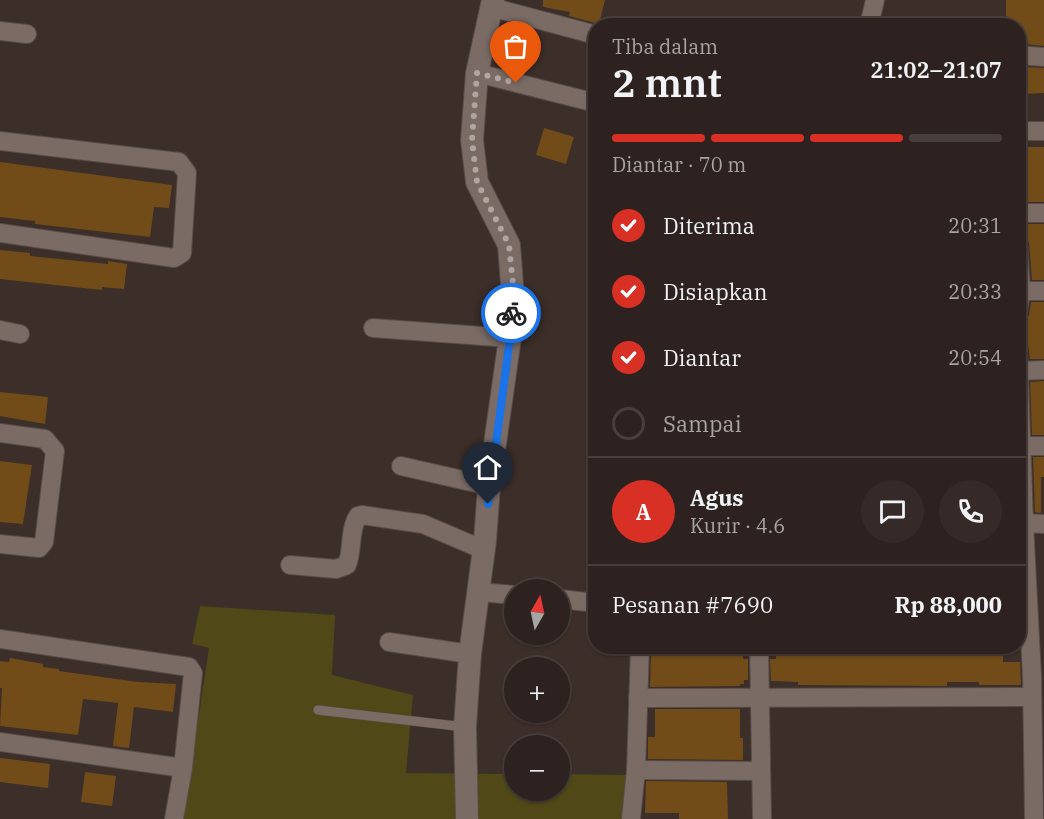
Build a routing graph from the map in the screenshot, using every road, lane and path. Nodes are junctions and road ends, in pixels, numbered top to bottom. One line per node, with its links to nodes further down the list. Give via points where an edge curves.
1 (874, 0): 3 (street)
2 (492, 4): 5 (street); 9 (street)
3 (871, 18)
4 (0, 31): 6 (street)
5 (588, 33)
6 (27, 34)
7 (1026, 56): 8 (street)
8 (1044, 57)
9 (477, 73): 10 (street); 22 (street, via 473,151 477,182 509,245 513,284)
10 (588, 101)
11 (1026, 131): 12 (street)
12 (1044, 131)
13 (0, 141): 16 (street, via 179,162 187,173 182,253 174,258)
14 (1026, 213): 15 (street)
15 (1044, 213)
16 (0, 233)
17 (1026, 291): 18 (street)
18 (1044, 291)
19 (373, 328): 22 (street)
20 (0, 330): 21 (street)
21 (20, 334)
22 (510, 338): 29 (street)
23 (1044, 370): 24 (street)
24 (1026, 371)
25 (0, 433): 32 (street, via 45,439 55,451 44,542 39,548)
26 (1026, 446): 27 (street)
27 (1044, 446)
28 (400, 466): 29 (street)
29 (489, 486): 33 (street)
30 (1026, 524): 31 (street)
31 (1044, 524)
32 (0, 544)
33 (484, 550): 35 (street, via 423,524 362,515 354,523 347,565 336,569); 36 (street)
34 (1026, 552): 40 (street)
35 (290, 565)
36 (479, 592): 37 (street); 43 (street)
37 (504, 594)
38 (570, 600): 39 (street)
39 (588, 602)
40 (1030, 608): 46 (street)
41 (0, 639): 54 (street, via 189,668 193,673)
42 (389, 642): 43 (street)
43 (470, 654): 51 (street)
44 (640, 654): 49 (street)
45 (759, 654): 47 (street)
46 (1038, 676): 48 (street)
47 (760, 697): 48 (street); 49 (street); 56 (street)
48 (1032, 697): 53 (street)
49 (638, 698): 55 (street)
50 (318, 710): 51 (lane)
51 (465, 727): 58 (street)
52 (0, 742): 54 (street)
53 (1038, 756): 61 (street)
54 (183, 768): 57 (street)
55 (636, 770): 56 (street); 59 (street)
56 (761, 771): 60 (street)
57 (174, 819)
58 (466, 819)
59 (631, 819)
60 (762, 819)
61 (1034, 819)

